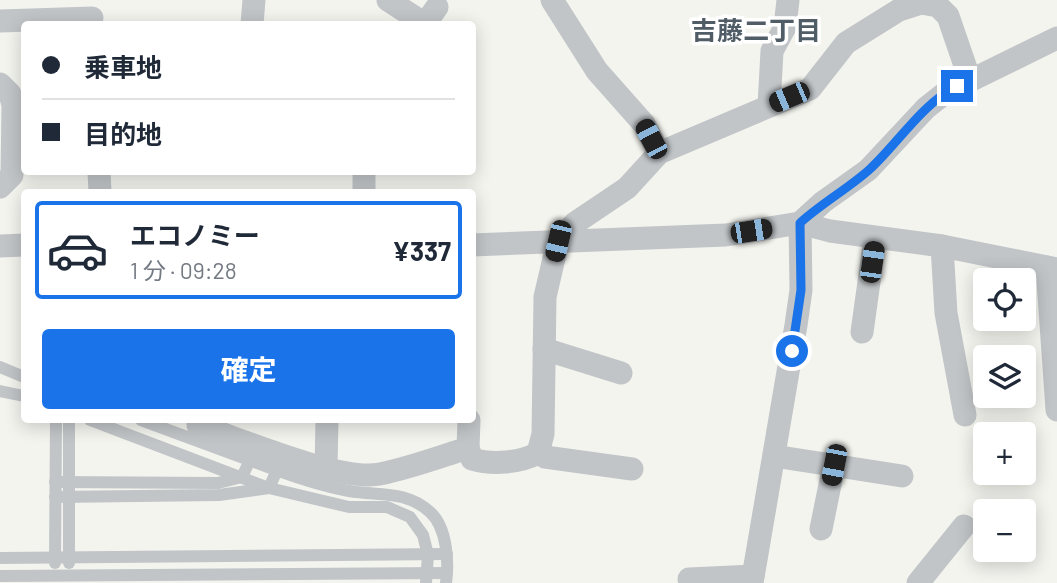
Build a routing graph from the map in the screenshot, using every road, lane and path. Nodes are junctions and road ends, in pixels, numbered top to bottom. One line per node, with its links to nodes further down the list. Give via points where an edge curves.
1 (254, 0): 7 (street)
2 (388, 0): 8 (street)
3 (552, 0): 15 (street, via 597,71 644,124)
4 (788, 0): 14 (street, via 785,27 772,51)
5 (437, 7): 9 (street)
6 (92, 14): 10 (street)
7 (253, 21)
8 (420, 21)
9 (427, 21)
10 (0, 22)
11 (1057, 38): 12 (street)
12 (970, 80): 14 (street, via 948,16 938,6 920,3 899,10 846,43 810,89); 17 (street, via 926,108 868,170)
13 (0, 84): 16 (street, via 13,105 12,175)
14 (769, 106): 15 (street)
15 (659, 153): 19 (street, via 627,188 575,223)
16 (0, 187)
17 (800, 223): 18 (street); 19 (street, via 726,234); 45 (street, via 801,290)
18 (876, 239): 23 (street); 25 (street)
19 (558, 241): 21 (street); 26 (street, via 545,297)
20 (21, 245): 22 (street)
21 (476, 245)
22 (0, 246)
23 (942, 246): 24 (street); 35 (street, via 946,313)
24 (1052, 268): 34 (street)
25 (862, 332)
26 (544, 349): 28 (street); 44 (street, via 543,434)
27 (0, 367): 30 (lane)
28 (621, 373)
29 (0, 375): 31 (lane)
30 (21, 376)
31 (21, 377)
32 (0, 391): 33 (lane)
33 (21, 395)
34 (1057, 410)
35 (965, 415)
36 (56, 423): 53 (lane)
37 (69, 423): 54 (lane)
38 (98, 423): 52 (lane)
39 (149, 423): 46 (lane)
40 (327, 423): 48 (street)
41 (469, 423): 43 (street)
42 (198, 425): 48 (street)
43 (468, 448): 44 (street, via 472,459 481,462 523,460); 48 (street, via 379,475)
44 (538, 453): 49 (street)
45 (775, 456): 47 (street); 70 (street)
46 (250, 460): 50 (lane); 52 (lane)
47 (834, 465): 51 (street); 58 (street)
48 (326, 468)
49 (632, 469)
50 (277, 470): 55 (lane); 59 (lane, via 352,492 405,496 432,513)
51 (902, 476)
52 (242, 477): 54 (lane, via 218,482); 55 (lane)
53 (55, 482): 54 (lane); 56 (lane)
54 (69, 482): 56 (lane)
55 (269, 488): 56 (lane, via 219,495); 60 (lane, via 349,508 387,508 410,517 423,535)
56 (62, 497): 62 (lane); 63 (lane)
57 (964, 526): 71 (street)
58 (821, 528)
59 (447, 554): 60 (lane); 66 (lane)
60 (428, 555): 63 (lane); 65 (lane)
61 (0, 558): 62 (lane)
62 (55, 558): 63 (lane); 67 (lane)
63 (69, 558): 68 (lane)
64 (0, 576): 67 (lane)
65 (427, 578): 66 (lane); 68 (lane)
66 (447, 578)
67 (55, 579): 68 (lane)
68 (69, 579)
69 (689, 579): 70 (street)
70 (753, 580)
71 (918, 583)

